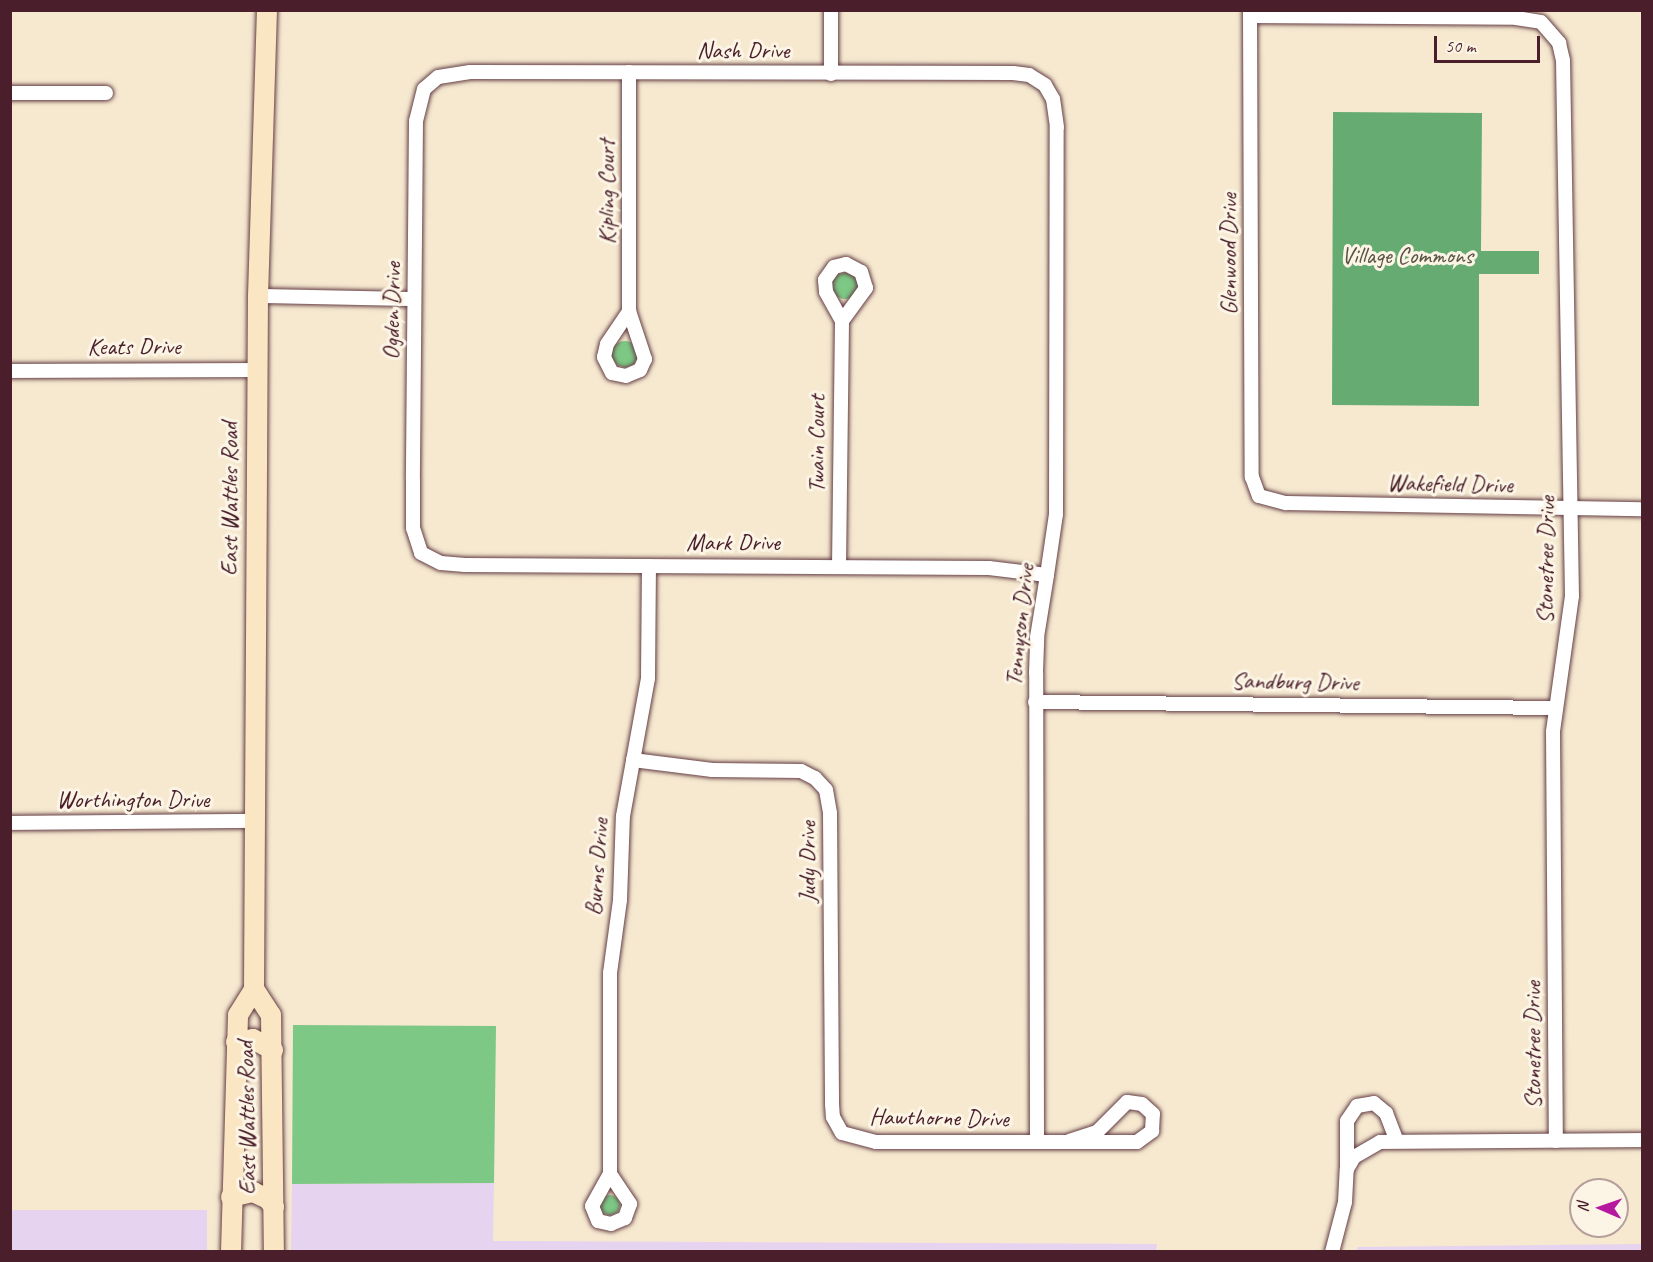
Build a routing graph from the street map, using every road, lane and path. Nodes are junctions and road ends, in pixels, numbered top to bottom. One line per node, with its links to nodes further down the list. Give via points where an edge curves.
1 (267, 10): 10 (main road, East Wattles Road)
2 (831, 10): 5 (street)
3 (1250, 13): 16 (street, Glenwood Drive, via 1252,477); 17 (street, Stonetree Drive, via 1516,18 1541,22 1553,32 1563,60)
4 (630, 72): 5 (street, Nash Drive); 6 (street, Nash Drive, via 455,73); 12 (street, Kipling Court)
5 (831, 74): 7 (street, Nash Drive, via 1012,73 1029,75)
6 (438, 77): 11 (street, Ogden Drive, via 424,89 416,109)
7 (1045, 85): 22 (street, Tennyson Drive, via 1053,99 1057,127 1056,514)
8 (10, 93): 9 (street)
9 (106, 93)
10 (258, 296): 11 (street); 14 (main road, East Wattles Road)
11 (414, 299): 19 (street, Ogden Drive, via 413,528)
12 (629, 311)
13 (842, 321): 21 (street, Twain Court)
14 (257, 370): 15 (street, Keats Drive); 26 (main road, East Wattles Road)
15 (10, 371)
16 (1259, 496): 17 (street, Wakefield Drive, via 1270,502 1296,504)
17 (1571, 508): 18 (street, Wakefield Drive); 24 (street, Stonetree Drive, via 1572,611)
18 (1642, 510)
19 (421, 553): 20 (street, Mark Drive, via 452,565)
20 (649, 566): 21 (street, Mark Drive); 25 (street, Burns Drive, via 648,678)
21 (839, 567): 22 (street, Mark Drive, via 1011,569)
22 (1047, 575): 23 (street, Tennyson Drive, via 1037,637)
23 (1035, 702): 24 (street, Sandburg Drive); 33 (street, Tennyson Drive)
24 (1555, 708): 36 (street, Stonetree Drive)
25 (633, 760): 31 (street, Judy Drive, via 712,770 801,771 826,790 830,813 832,1104 833,1117); 38 (street, Burns Drive, via 623,816 621,890 609,986)
26 (256, 821): 27 (street, Worthington Drive); 28 (main road, East Wattles Road)
27 (10, 823)
28 (254, 989): 29 (main road, East Wattles Road, via 238,1015); 30 (main road, East Wattles Road, via 271,1015)
29 (236, 1042): 30 (main road, via 253,1040); 39 (main road, East Wattles Road)
30 (273, 1050): 40 (main road, East Wattles Road)
31 (842, 1133): 33 (street, Hawthorne Drive, via 876,1142)
32 (1642, 1140): 36 (street)
33 (1037, 1141): 34 (street)
34 (1069, 1141): 34 (street, via 1096,1132 1127,1102 1142,1104 1153,1114 1152,1131 1137,1142)
35 (1397, 1141): 36 (street); 37 (street, via 1365,1148); 37 (street, via 1386,1113 1374,1103 1357,1106 1347,1120)
36 (1556, 1141)
37 (1347, 1169): 43 (street, via 1345,1202)
38 (610, 1174)
39 (231, 1197): 40 (main road, via 253,1192 268,1199); 41 (main road, East Wattles Road)
40 (274, 1207): 42 (main road, East Wattles Road)
41 (231, 1251)
42 (273, 1251)
43 (1332, 1251)

